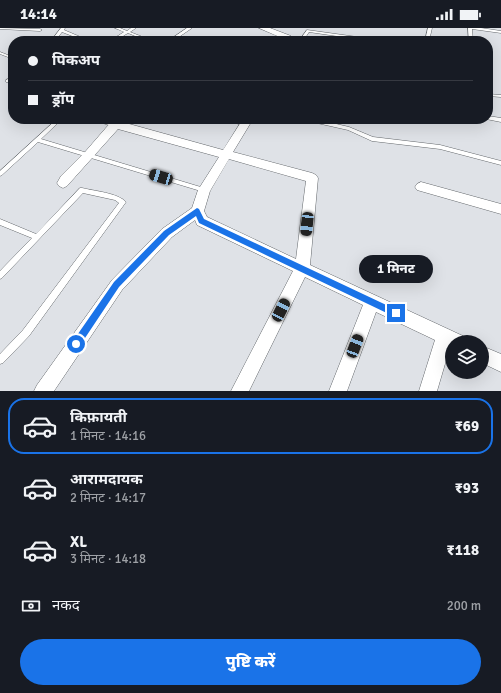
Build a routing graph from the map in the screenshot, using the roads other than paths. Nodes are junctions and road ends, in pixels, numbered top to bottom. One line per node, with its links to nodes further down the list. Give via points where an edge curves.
1 (0, 28): 8 (lane)
2 (117, 28): 9 (lane)
3 (134, 28): 9 (lane)
4 (190, 28): 14 (lane)
5 (263, 28): 15 (street)
6 (471, 28): 10 (lane)
7 (62, 29): 11 (lane)
8 (40, 30)
9 (128, 32): 12 (lane); 13 (lane)
10 (501, 32)
11 (77, 36)
12 (121, 36)
13 (138, 36)
14 (178, 36)
15 (284, 36)
16 (304, 36): 17 (lane, via 308,31)
17 (344, 36)
18 (55, 124): 23 (lane)
19 (109, 124): 22 (lane)
20 (244, 124): 24 (street)
21 (328, 124): 26 (lane, via 372,139 440,147)
22 (115, 126): 24 (street); 25 (street)
23 (38, 140): 25 (lane); 27 (lane)
24 (225, 155): 30 (street); 35 (street, via 312,178)
25 (89, 156): 28 (street); 30 (lane)
26 (501, 163)
27 (0, 174)
28 (63, 183)
29 (420, 187): 31 (street)
30 (204, 190): 32 (street)
31 (501, 208)
32 (197, 211): 35 (street, via 202,221); 43 (street, via 167,233 117,285)
33 (0, 222): 34 (lane)
34 (37, 237): 36 (lane); 41 (lane, via 82,190 117,198 123,202 26,333)
35 (302, 269): 37 (street); 44 (street)
36 (0, 276)
37 (372, 302): 38 (street); 45 (street)
38 (445, 336)
39 (445, 353): 46 (street)
40 (489, 357): 42 (street)
41 (0, 360)
42 (501, 363)
43 (43, 391)
44 (240, 391)
45 (338, 391)
46 (428, 391)

